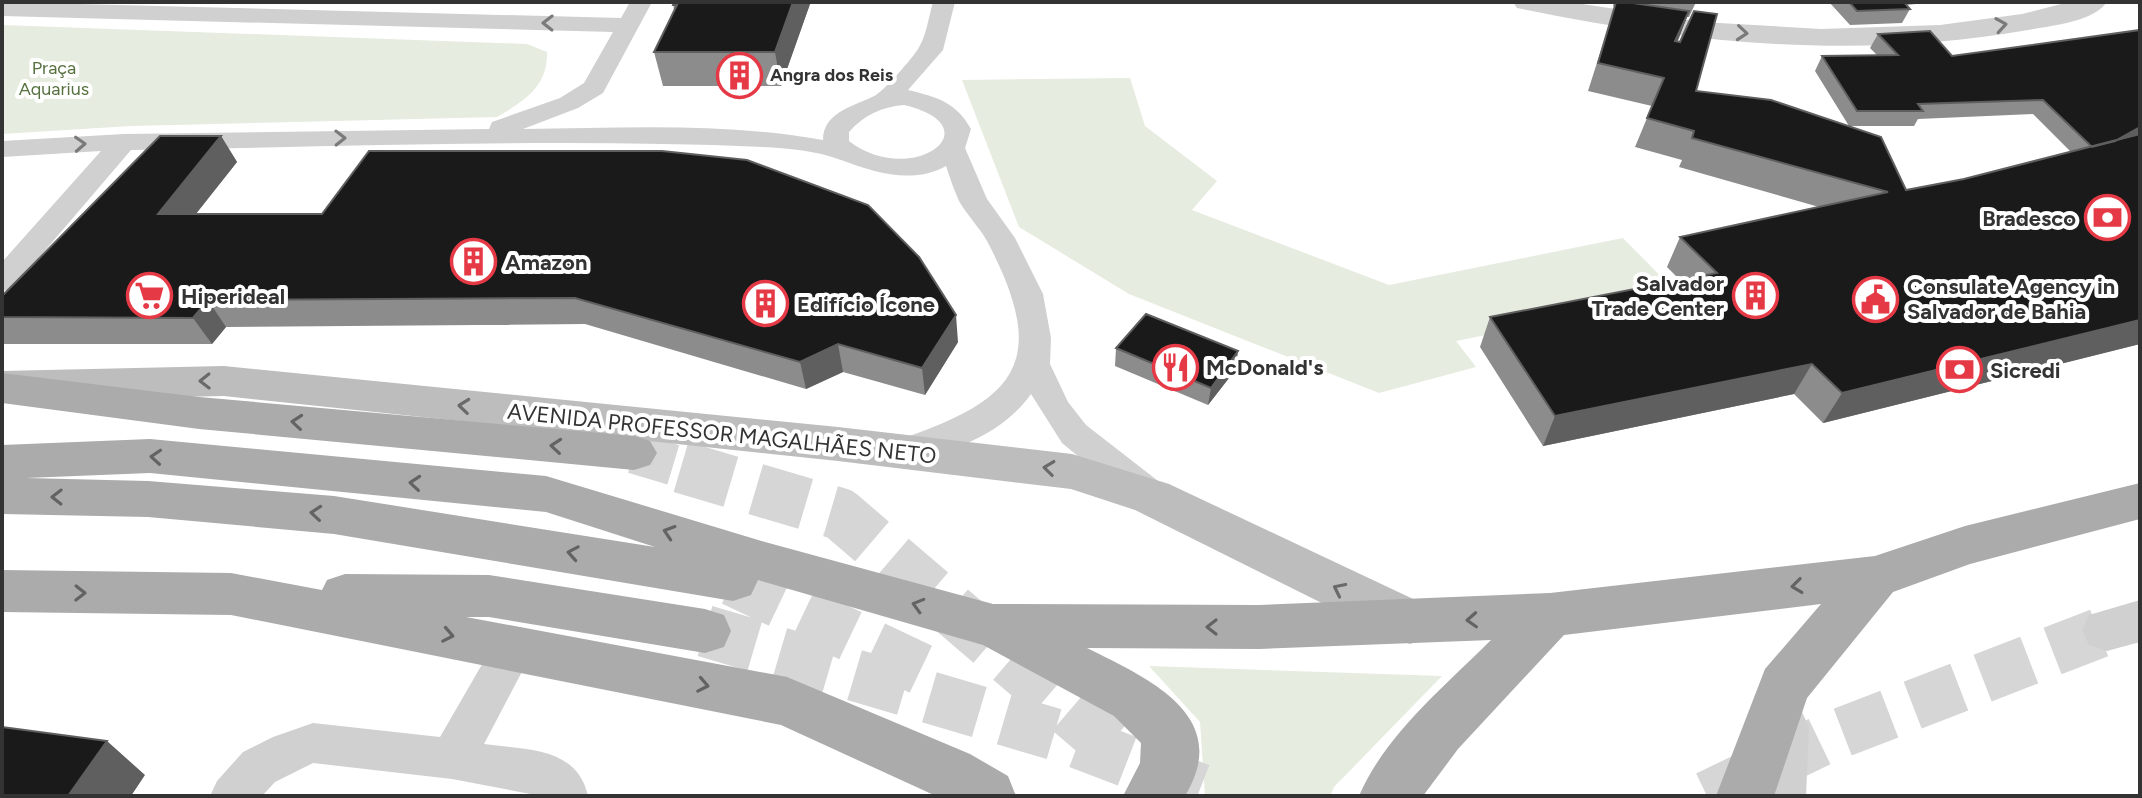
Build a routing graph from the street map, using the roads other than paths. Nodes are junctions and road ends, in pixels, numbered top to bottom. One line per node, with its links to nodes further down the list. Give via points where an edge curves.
1 (641, 2): 6 (street)
2 (944, 2): 7 (street)
3 (1527, 2): 4 (street, one-way to 4, via 1692,29 1889,38 2031,20)
4 (2093, 2)
5 (2, 9): 6 (street, one-way to 5)
6 (626, 25): 8 (street)
7 (931, 50): 9 (street); 10 (street)
8 (594, 88): 12 (street, via 599,105 613,119); 13 (street, via 540,115)
9 (886, 99): 10 (street); 11 (street)
10 (937, 104): 17 (street, via 956,124 959,137)
11 (844, 120): 14 (street); 18 (street, via 836,131 836,143)
12 (664, 135): 13 (street); 14 (street)
13 (475, 136): 15 (street, one-way to 13)
14 (780, 140): 18 (street)
15 (124, 142): 16 (street, one-way to 15); 21 (street)
16 (2, 149)
17 (953, 150): 19 (street, via 943,159); 20 (street)
18 (844, 152): 19 (street)
19 (908, 169): 20 (street)
20 (973, 200): 22 (street, via 1000,238 1028,294)
21 (2, 281)
22 (1034, 364): 24 (street, via 1003,405 981,421); 28 (street, via 1074,434)
23 (2, 387): 24 (main road, AVENIDA PROFESSOR MAGALHÃES NETO, one-way to 23, via 224,381); 25 (main road, one-way to 23, via 199,413)
24 (903, 452): 28 (main road, AVENIDA PROFESSOR MAGALHÃES NETO, one-way to 24, via 1072,472)
25 (634, 453)
26 (2, 462): 36 (main road, AVENIDA PROFESSOR MAGALHÃES NETO, one-way to 26, via 546,494 150,456)
27 (2, 496): 31 (main road, one-way to 27, via 334,515 148,499)
28 (1152, 497): 35 (main road, AVENIDA PROFESSOR MAGALHÃES NETO, one-way to 28)
29 (2140, 501): 30 (main road, AVENIDA PROFESSOR MAGALHÃES NETO, via 1965,546)
30 (1875, 577): 34 (main road, AVENIDA PROFESSOR MAGALHÃES NETO, one-way to 34); 39 (main road)
31 (733, 580)
32 (2, 591): 33 (main road, one-way to 33)
33 (231, 594): 37 (main road, via 489,596); 38 (main road, one-way to 38)
34 (1550, 615): 35 (main road, AVENIDA PROFESSOR MAGALHÃES NETO, one-way to 35); 45 (main road, via 1438,731)
35 (1410, 622): 36 (main road, AVENIDA PROFESSOR MAGALHÃES NETO, one-way to 36)
36 (993, 626): 44 (main road, via 1134,699 1169,733 1169,769)
37 (705, 631)
38 (514, 647): 40 (street); 41 (main road, one-way to 41, via 787,702)
39 (1784, 686): 46 (main road); 47 (street)
40 (452, 759): 42 (street, via 313,743 259,767); 43 (street, via 550,775 563,786)
41 (993, 793)
42 (233, 796)
43 (565, 796)
44 (1152, 796)
45 (1388, 796)
46 (1745, 796)
47 (1778, 796)

